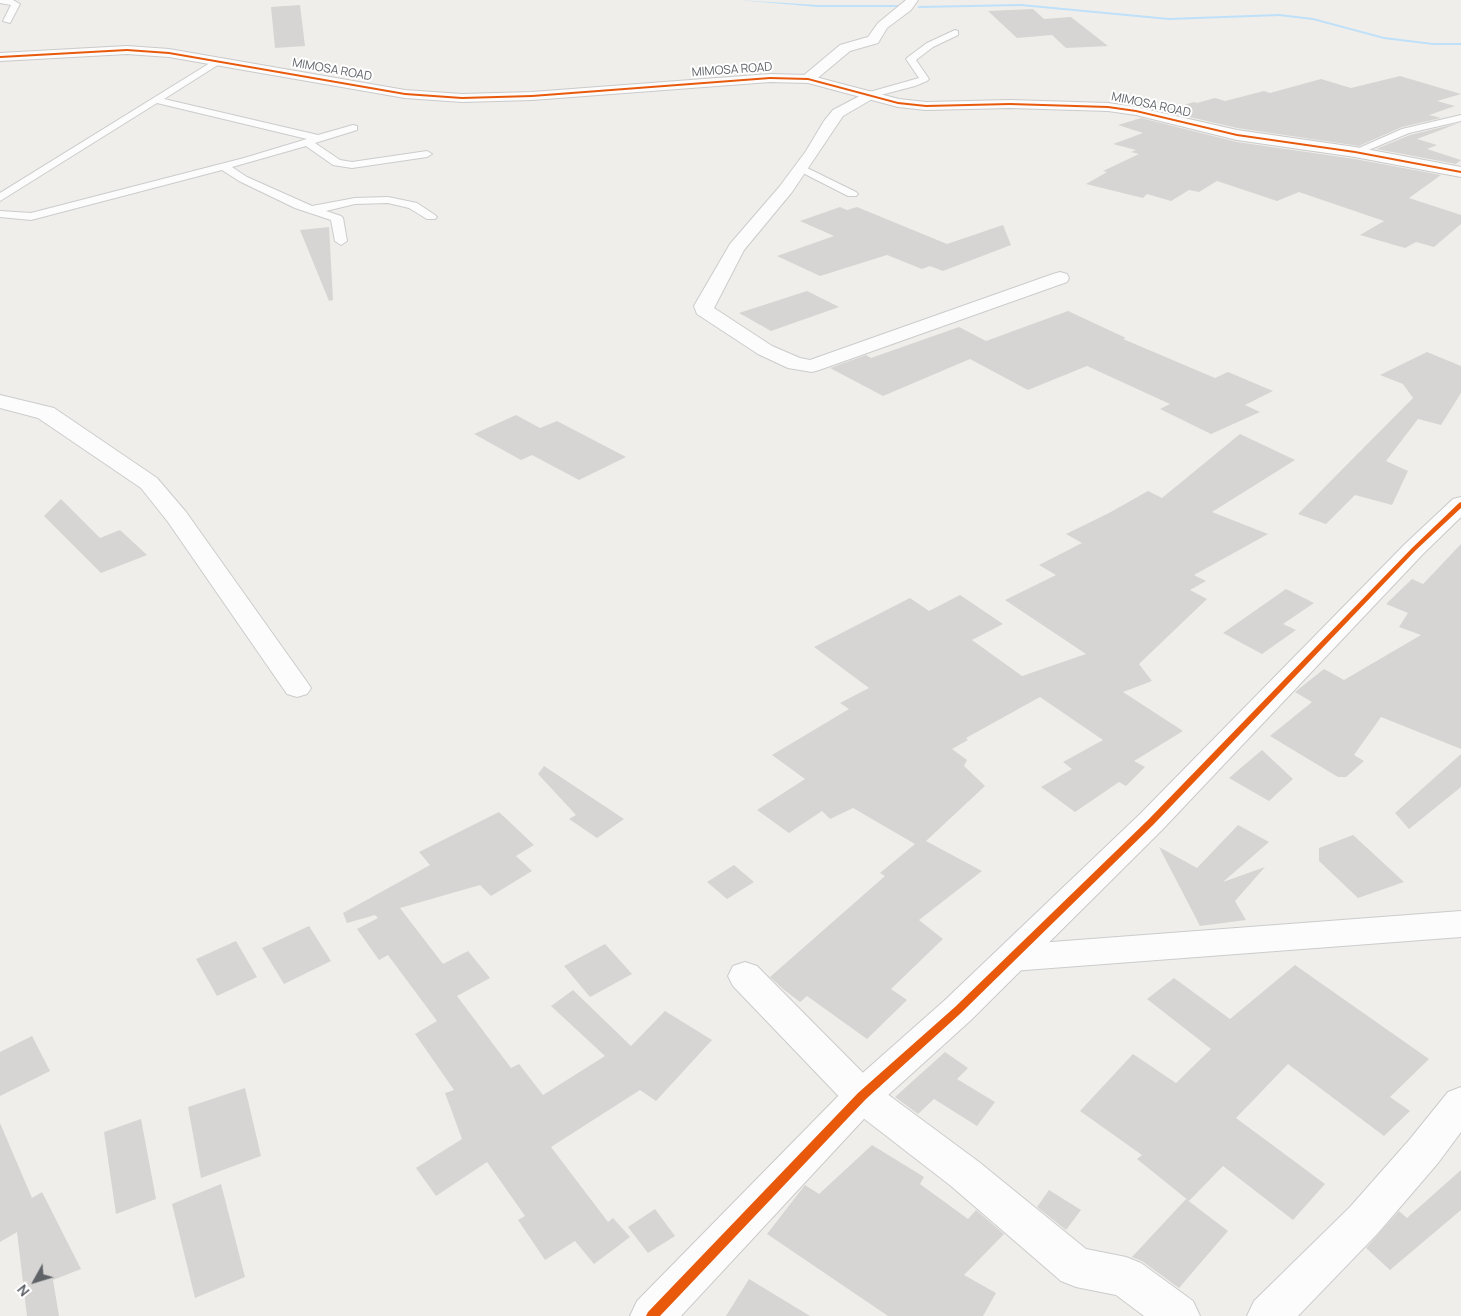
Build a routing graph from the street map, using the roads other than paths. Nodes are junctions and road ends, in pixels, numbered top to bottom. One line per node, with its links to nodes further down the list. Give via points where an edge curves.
1 (912, 0): 7 (street, via 882,26 873,40 845,48)
2 (0, 1): 3 (lane, via 16,4)
3 (7, 21)
4 (955, 33): 8 (lane, via 911,59 924,79)
5 (0, 57): 6 (street, MIMOSA ROAD, via 127,50)
6 (218, 61): 7 (street, MIMOSA ROAD, via 405,94 462,98 770,78); 9 (lane)
7 (808, 79): 8 (street, MIMOSA ROAD)
8 (869, 95): 13 (street, MIMOSA ROAD, via 926,106 1108,107 1237,135); 16 (street, via 838,114)
9 (156, 100): 12 (lane); 19 (lane)
10 (1461, 118): 13 (lane, via 1406,131)
11 (352, 128): 12 (lane)
12 (312, 140): 14 (lane, via 337,163 352,165); 15 (lane)
13 (1355, 152): 17 (street, MIMOSA ROAD)
14 (427, 154)
15 (224, 167): 20 (lane, via 242,179); 21 (lane, via 31,217)
16 (801, 168): 18 (lane); 24 (street, via 736,248 704,306 708,315 765,350 795,364 812,366 828,361)
17 (1461, 172)
18 (852, 194)
19 (0, 198)
20 (312, 210): 22 (lane, via 355,201 388,200 413,205); 23 (lane, via 337,218)
21 (0, 214)
22 (431, 217)
23 (341, 241)
24 (1060, 278)
25 (0, 400): 27 (street, via 46,413 149,483)
26 (1461, 504): 29 (street, via 1152,822)
27 (297, 688)
28 (1461, 924): 29 (street)
29 (1012, 958): 31 (street)
30 (744, 976): 31 (street)
31 (862, 1096): 33 (street); 34 (street, via 965,1174 1076,1267 1126,1277)
32 (1461, 1103): 35 (street, via 1364,1220)
33 (652, 1316)
34 (1178, 1316)
35 (1269, 1316)

